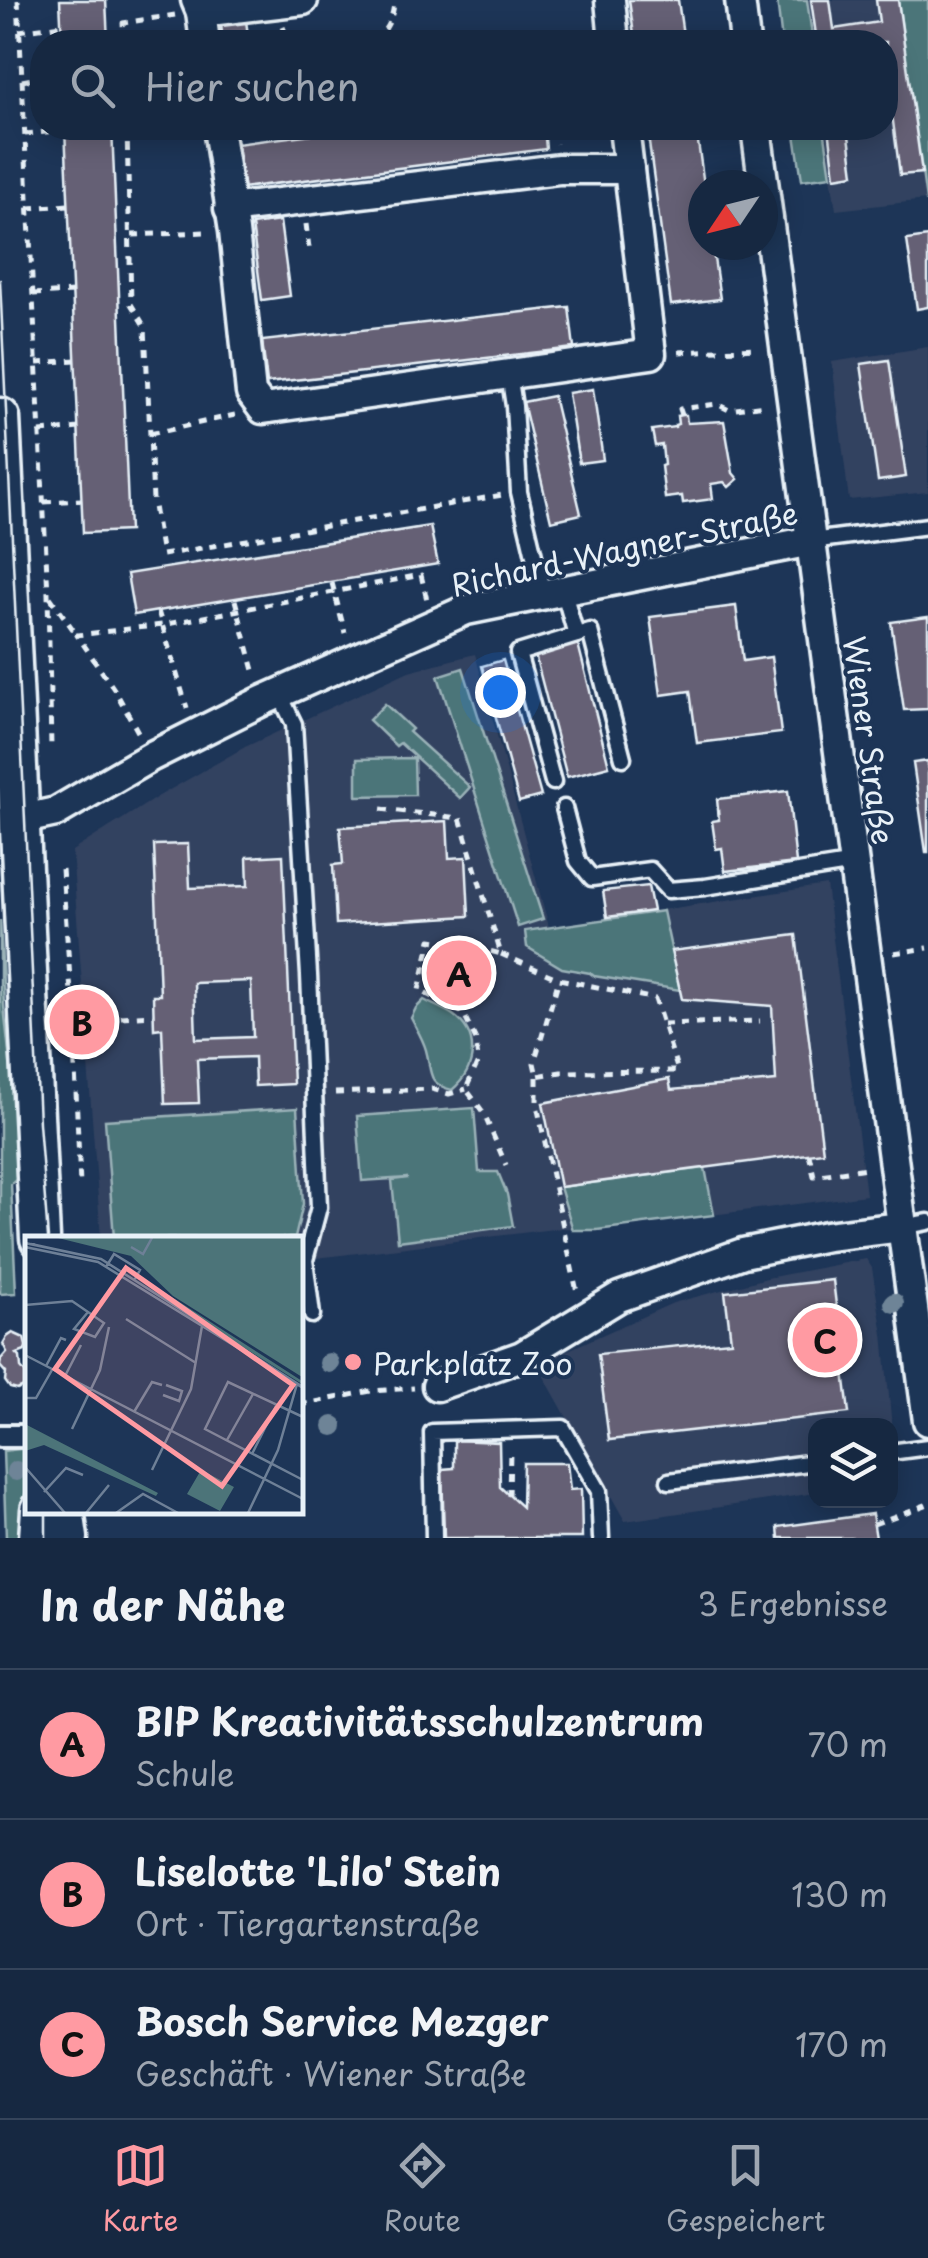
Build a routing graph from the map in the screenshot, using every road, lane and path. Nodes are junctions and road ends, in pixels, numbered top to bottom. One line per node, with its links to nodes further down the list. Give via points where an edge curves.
1 (18, 0): 12 (path)
2 (304, 0): 6 (street)
3 (394, 0): 9 (path)
4 (610, 0): 10 (street)
5 (740, 0): 11 (street)
6 (199, 6): 8 (path, via 123,24)
7 (61, 25): 12 (path)
8 (123, 30)
9 (383, 30)
10 (613, 30)
11 (744, 30)
12 (20, 31): 14 (path)
13 (30, 80): 14 (path)
14 (22, 81): 16 (path)
15 (30, 133): 16 (path)
16 (24, 134): 23 (path)
17 (127, 140): 25 (path)
18 (220, 140): 24 (street)
19 (625, 140): 21 (street)
20 (758, 140): 28 (street, Wiener Straße)
21 (629, 169): 24 (street, via 558,169); 29 (street)
22 (69, 204): 23 (path)
23 (28, 208): 27 (path)
24 (232, 220): 25 (path); 34 (street, via 251,393)
25 (131, 234): 39 (path, via 131,304 144,327)
26 (73, 292): 27 (path)
27 (33, 294): 31 (path)
28 (786, 346): 29 (path); 33 (street, Wiener Straße)
29 (651, 354): 32 (street)
30 (76, 360): 31 (path)
31 (37, 362): 38 (path)
32 (509, 374): 34 (street); 40 (lane)
33 (793, 402): 35 (path, via 729,410 717,404 680,409); 44 (street, Wiener Straße)
34 (262, 409): 39 (path)
35 (682, 416)
36 (0, 418): 65 (main road)
37 (79, 428): 38 (path)
38 (40, 432): 42 (path)
39 (150, 434): 40 (path, via 162,555)
40 (519, 492): 47 (lane)
41 (82, 500): 42 (path)
42 (44, 502): 48 (path)
43 (928, 526): 44 (lane, Richard-Wagner-Straße)
44 (811, 540): 47 (street, Richard-Wagner-Straße); 66 (street, Wiener Straße)
45 (332, 583): 46 (path)
46 (335, 592): 50 (path); 52 (path, via 420,572); 56 (path)
47 (553, 592): 52 (street, Richard-Wagner-Straße, via 466,610); 55 (lane)
48 (48, 594): 54 (path); 59 (path)
49 (235, 600): 50 (path)
50 (238, 609): 53 (path); 57 (path)
51 (158, 611): 53 (path)
52 (433, 624): 56 (street, Richard-Wagner-Straße)
53 (162, 625): 54 (path); 58 (path)
54 (78, 635): 60 (path)
55 (576, 635): 61 (lane, via 590,630); 62 (lane, via 518,654)
56 (352, 660): 57 (street, Richard-Wagner-Straße)
57 (271, 697): 58 (street, Richard-Wagner-Straße); 78 (lane, via 294,724)
58 (195, 734): 60 (street, Richard-Wagner-Straße)
59 (52, 737)
60 (152, 756): 65 (street, Richard-Wagner-Straße, via 56,812)
61 (623, 758)
62 (553, 782)
63 (564, 808): 66 (lane, via 578,861 592,878 650,870 668,890)
64 (382, 809): 69 (path, via 460,818)
65 (19, 820): 84 (main road)
66 (854, 863): 70 (street, Wiener Straße)
67 (62, 869): 73 (path)
68 (928, 948): 70 (path)
69 (501, 954): 71 (path); 77 (path, via 431,940 418,990 464,1014 478,1062)
70 (866, 957): 80 (street, Wiener Straße)
71 (559, 980): 75 (path, via 655,999); 76 (path)
72 (154, 1015): 73 (path)
73 (74, 1020): 82 (path)
74 (760, 1022): 75 (path)
75 (663, 1024): 76 (path, via 678,1071)
76 (536, 1076): 86 (path)
77 (466, 1089): 78 (path); 81 (path)
78 (314, 1094): 85 (lane, via 319,1207 305,1260)
79 (809, 1154): 80 (path, via 814,1176)
80 (894, 1164): 83 (street, Wiener Straße)
81 (506, 1165)
82 (80, 1186)
83 (915, 1225): 86 (street, via 742,1253 619,1296); 89 (street, Wiener Straße)
84 (40, 1236)
85 (312, 1315)
86 (583, 1319): 87 (street, via 522,1356)
87 (437, 1386): 88 (path)
88 (302, 1405)
89 (928, 1421)
90 (510, 1428): 95 (path); 104 (lane, via 432,1432); 105 (lane, via 564,1428 599,1491)
91 (928, 1447): 92 (lane)
92 (898, 1451)
93 (808, 1463): 94 (lane)
94 (668, 1481)
95 (509, 1496)
96 (928, 1504): 100 (path)
97 (42, 1513): 101 (main road)
98 (52, 1513): 102 (lane)
99 (64, 1513): 103 (main road)
100 (874, 1524)
101 (38, 1538)
102 (53, 1538)
103 (68, 1538)
104 (434, 1538)
105 (600, 1538)

